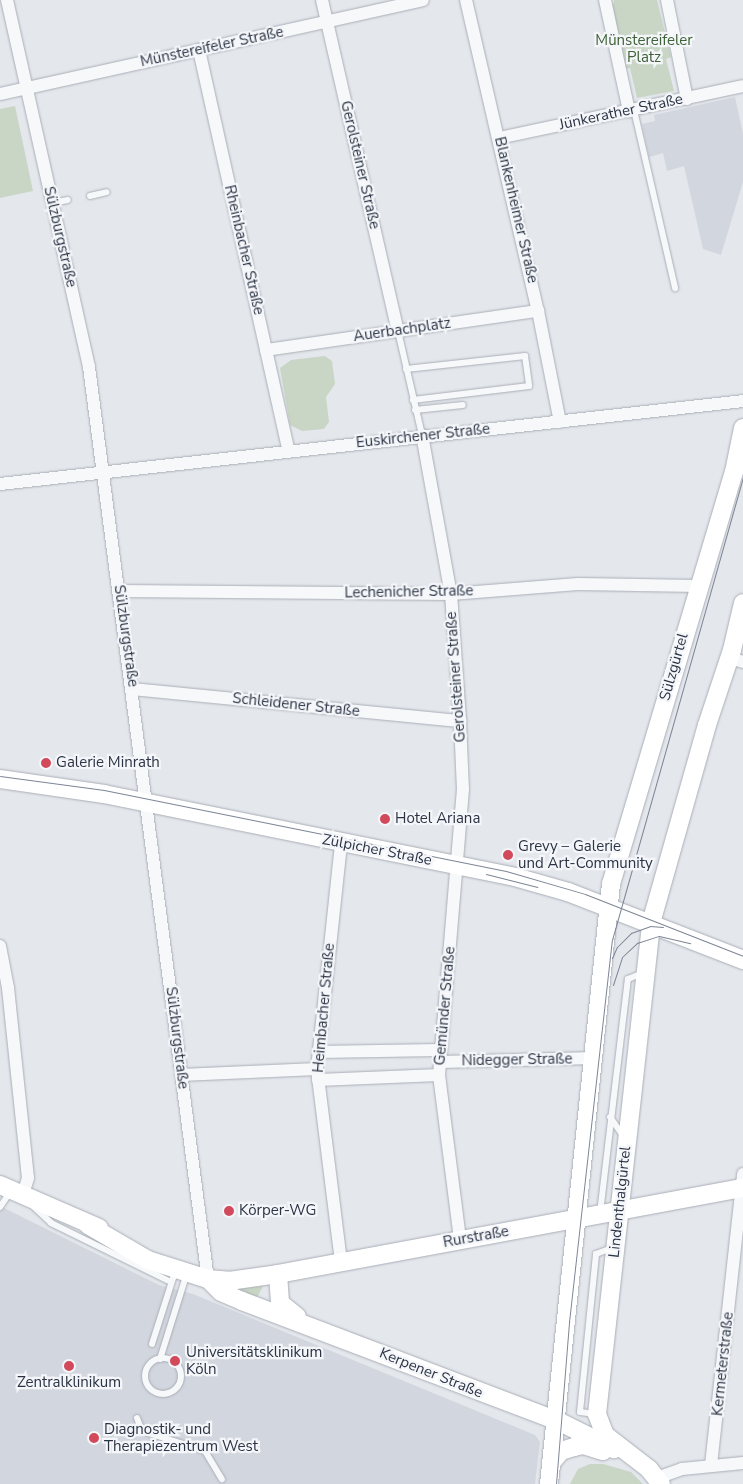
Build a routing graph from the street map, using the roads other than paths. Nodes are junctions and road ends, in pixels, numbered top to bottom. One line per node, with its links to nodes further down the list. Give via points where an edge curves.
1 (7, 0): 10 (street, Sülzburgstraße)
2 (322, 0): 7 (street, Gerolsteiner Straße)
3 (423, 0): 7 (street, Münstereifeler Straße)
4 (466, 0): 14 (street, Blankenheimer Straße)
5 (605, 0): 13 (street)
6 (667, 0): 12 (street)
7 (327, 21): 8 (street, Münstereifeler Straße); 21 (street, Gerolsteiner Straße)
8 (199, 50): 10 (street, Münstereifeler Straße); 22 (street, Rheinbacher Straße)
9 (743, 86): 12 (street, Jünkerather Straße)
10 (27, 88): 11 (street, Münstereifeler Straße); 18 (street, Sülzburgstraße)
11 (0, 94)
12 (687, 98): 13 (street, Jünkerather Straße)
13 (632, 110): 14 (street, Jünkerather Straße); 19 (lane)
14 (500, 138): 20 (street, Blankenheimer Straße)
15 (107, 192): 16 (lane)
16 (90, 196)
17 (68, 200): 18 (lane)
18 (52, 203): 32 (street, Sülzburgstraße, via 89,367)
19 (675, 288)
20 (538, 311): 21 (street, Auerbachplatz); 28 (street, Blankenheimer Straße)
21 (398, 331): 22 (street, Auerbachplatz); 23 (lane)
22 (266, 350): 31 (street, Rheinbacher Straße)
23 (406, 369): 24 (lane); 24 (lane, via 525,356 529,386)
24 (413, 400): 27 (lane)
25 (743, 401): 28 (street, Euskirchener Straße)
26 (463, 405): 27 (lane)
27 (415, 410): 30 (lane)
28 (560, 422): 30 (street, Euskirchener Straße)
29 (743, 428): 34 (main road, Sülzgürtel, via 734,472)
30 (422, 436): 31 (street, Euskirchener Straße); 36 (street, Gerolsteiner Straße)
31 (289, 450): 32 (street, Euskirchener Straße)
32 (103, 472): 33 (street, Euskirchener Straße); 35 (street, Sülzburgstraße)
33 (0, 484)
34 (698, 586): 36 (street, Lechenicher Straße, via 578,584); 45 (main road, Sülzgürtel, via 611,884)
35 (120, 591): 36 (street, Lechenicher Straße); 39 (street, Sülzburgstraße)
36 (451, 594): 40 (street, Gerolsteiner Straße)
37 (743, 603): 38 (main road)
38 (736, 660): 46 (main road, via 707,725)
39 (133, 689): 40 (street, Schleidener Straße); 42 (street, Sülzburgstraße)
40 (460, 721): 44 (street, Gerolsteiner Straße, via 463,789)
41 (0, 779): 42 (main road, Zülpicher Straße, via 58,785)
42 (148, 805): 43 (main road, Zülpicher Straße); 54 (street, Sülzburgstraße)
43 (341, 844): 44 (main road, Zülpicher Straße); 50 (street, Heimbacher Straße)
44 (457, 863): 45 (main road, Zülpicher Straße); 51 (street, Gemünder Straße)
45 (608, 906): 46 (main road, Zülpicher Straße); 52 (main road)
46 (651, 923): 48 (main road, Zülpicher Straße); 49 (main road, Lindenthalgürtel)
47 (0, 946): 59 (street, via 8,988 28,1178)
48 (743, 960)
49 (645, 972): 56 (lane, via 628,980); 57 (main road, Lindenthalgürtel)
50 (318, 1052): 51 (street, Nidegger Straße); 53 (street, Heimbacher Straße)
51 (440, 1056): 52 (street, Nidegger Straße); 55 (street, Gemünder Straße)
52 (594, 1058): 63 (main road)
53 (318, 1074): 54 (street); 55 (street); 65 (street, Heimbacher Straße)
54 (181, 1075): 68 (street, Sülzburgstraße)
55 (439, 1075): 64 (street, Gemünder Straße)
56 (610, 1117): 57 (lane); 62 (lane)
57 (626, 1140): 61 (main road, Lindenthalgürtel)
58 (742, 1183): 61 (main road, Rurstraße); 77 (street, Kermeterstraße)
59 (11, 1190): 60 (lane); 66 (main road, Kerpener Straße, via 88,1225); 66 (lane, via 51,1223)
60 (0, 1207)
61 (619, 1210): 62 (main road, Rurstraße); 74 (main road, Lindenthalgürtel, via 596,1414 605,1435)
62 (600, 1214): 63 (main road, Rurstraße)
63 (578, 1218): 64 (main road, Rurstraße); 73 (main road)
64 (460, 1240): 65 (main road, Rurstraße)
65 (341, 1261): 67 (main road, Rurstraße)
66 (178, 1274): 68 (main road, Kerpener Straße); 70 (lane); 71 (lane)
67 (278, 1274): 68 (main road, Rurstraße, via 229,1281); 69 (main road, Kerpener Straße, via 280,1303)
68 (208, 1279): 69 (main road, Kerpener Straße, via 221,1292)
69 (306, 1324): 73 (main road, Kerpener Straße)
70 (152, 1344)
71 (160, 1359): 71 (lane, via 148,1366 145,1379 155,1393 167,1394 177,1387 180,1376 171,1361)
72 (137, 1418): 78 (lane, via 142,1431 205,1451)
73 (556, 1420): 74 (main road, Lindenthalgürtel); 75 (main road)
74 (639, 1462): 75 (main road, Lindenthalgürtel, via 583,1445 561,1451); 79 (main road, Lindenthalgürtel)
75 (552, 1463): 80 (main road)
76 (743, 1463): 77 (street)
77 (711, 1465): 79 (street, via 671,1471)
78 (222, 1479)
79 (659, 1481)
80 (549, 1484)

